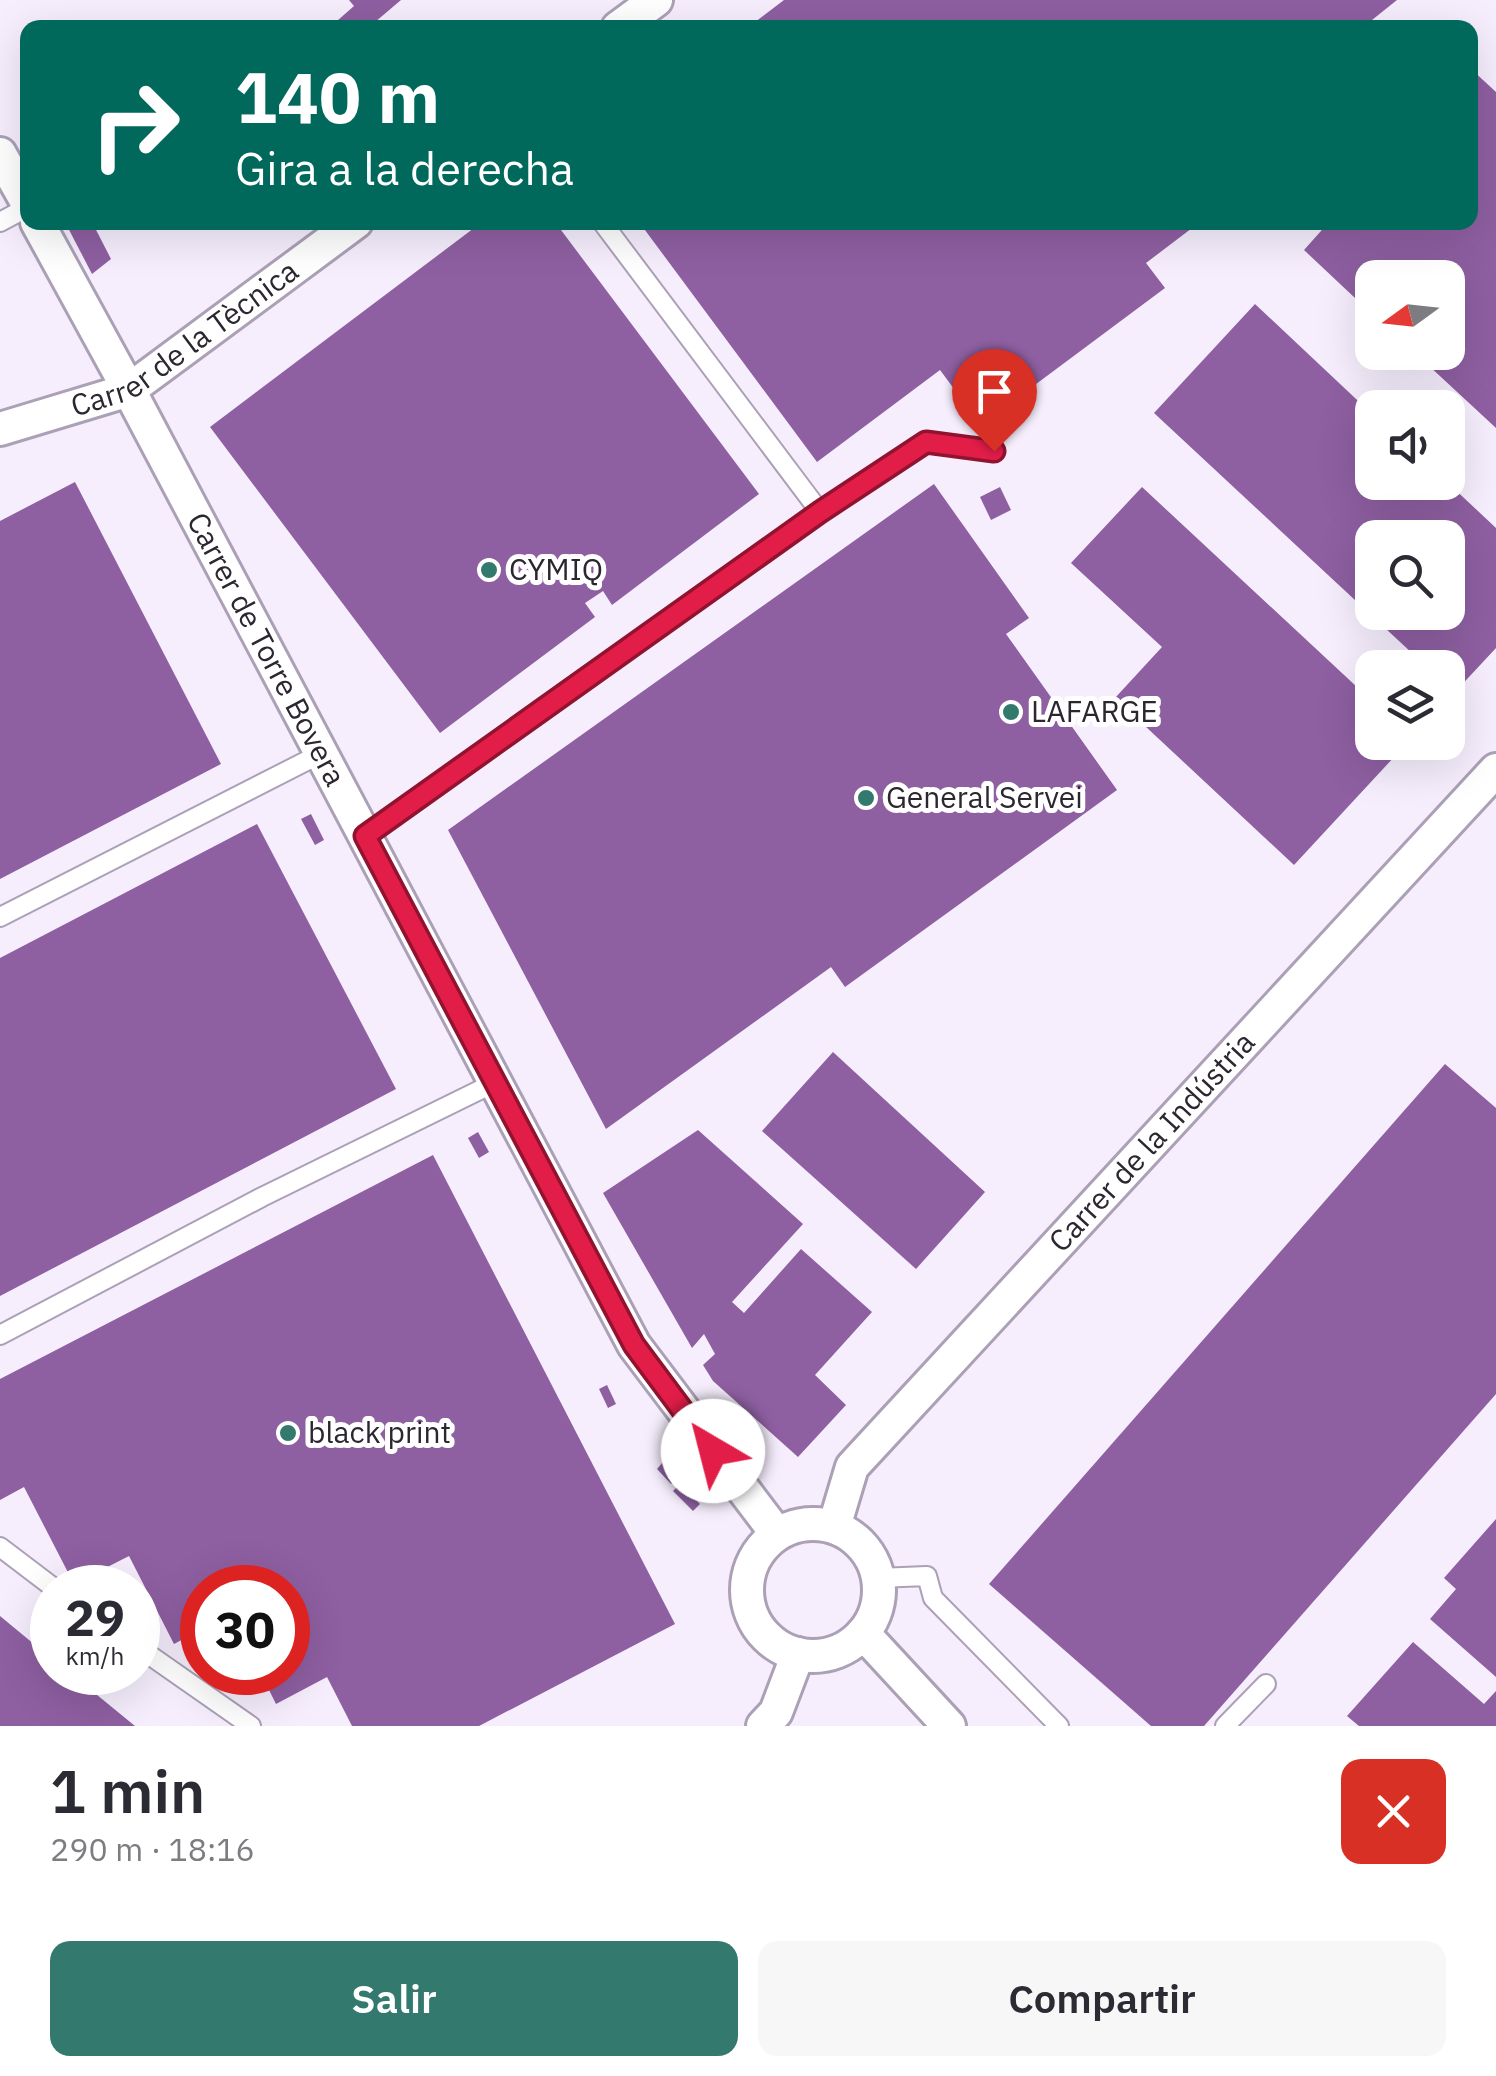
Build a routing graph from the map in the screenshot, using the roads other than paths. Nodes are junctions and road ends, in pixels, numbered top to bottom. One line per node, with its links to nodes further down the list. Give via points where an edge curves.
1 (656, 0): 2 (street)
2 (629, 20)
3 (0, 154): 4 (street)
4 (20, 191)
5 (42, 230): 8 (street, Carrer de Torre Bovera)
6 (345, 230): 8 (street, Carrer de la Tècnica)
7 (608, 230): 11 (lane)
8 (130, 390): 9 (street, Carrer de la Tècnica); 12 (street, Carrer de Torre Bovera)
9 (0, 429)
10 (994, 451): 11 (lane, via 926,442)
11 (820, 512): 14 (lane)
12 (322, 754): 14 (street, Carrer de Torre Bovera); 15 (lane)
13 (1496, 770): 18 (street, Carrer de la Indústria, via 852,1467)
14 (365, 836): 16 (street, Carrer de Torre Bovera)
15 (0, 917)
16 (494, 1082): 17 (lane); 19 (street, Carrer de Torre Bovera, via 634,1345)
17 (0, 1336)
18 (834, 1527): 19 (street, via 799,1525); 22 (street, via 863,1547)
19 (778, 1534): 24 (street, via 750,1572 750,1607 768,1637)
20 (0, 1547): 21 (lane)
21 (30, 1570)
22 (878, 1578): 23 (street, via 878,1602); 30 (lane, via 927,1576 933,1598)
23 (862, 1634): 24 (street, via 834,1652); 29 (street)
24 (798, 1654): 28 (street, via 776,1712)
25 (160, 1663): 27 (lane)
26 (1266, 1684): 31 (lane)
27 (251, 1726)
28 (763, 1726)
29 (949, 1726)
30 (1059, 1726)
31 (1225, 1726)

